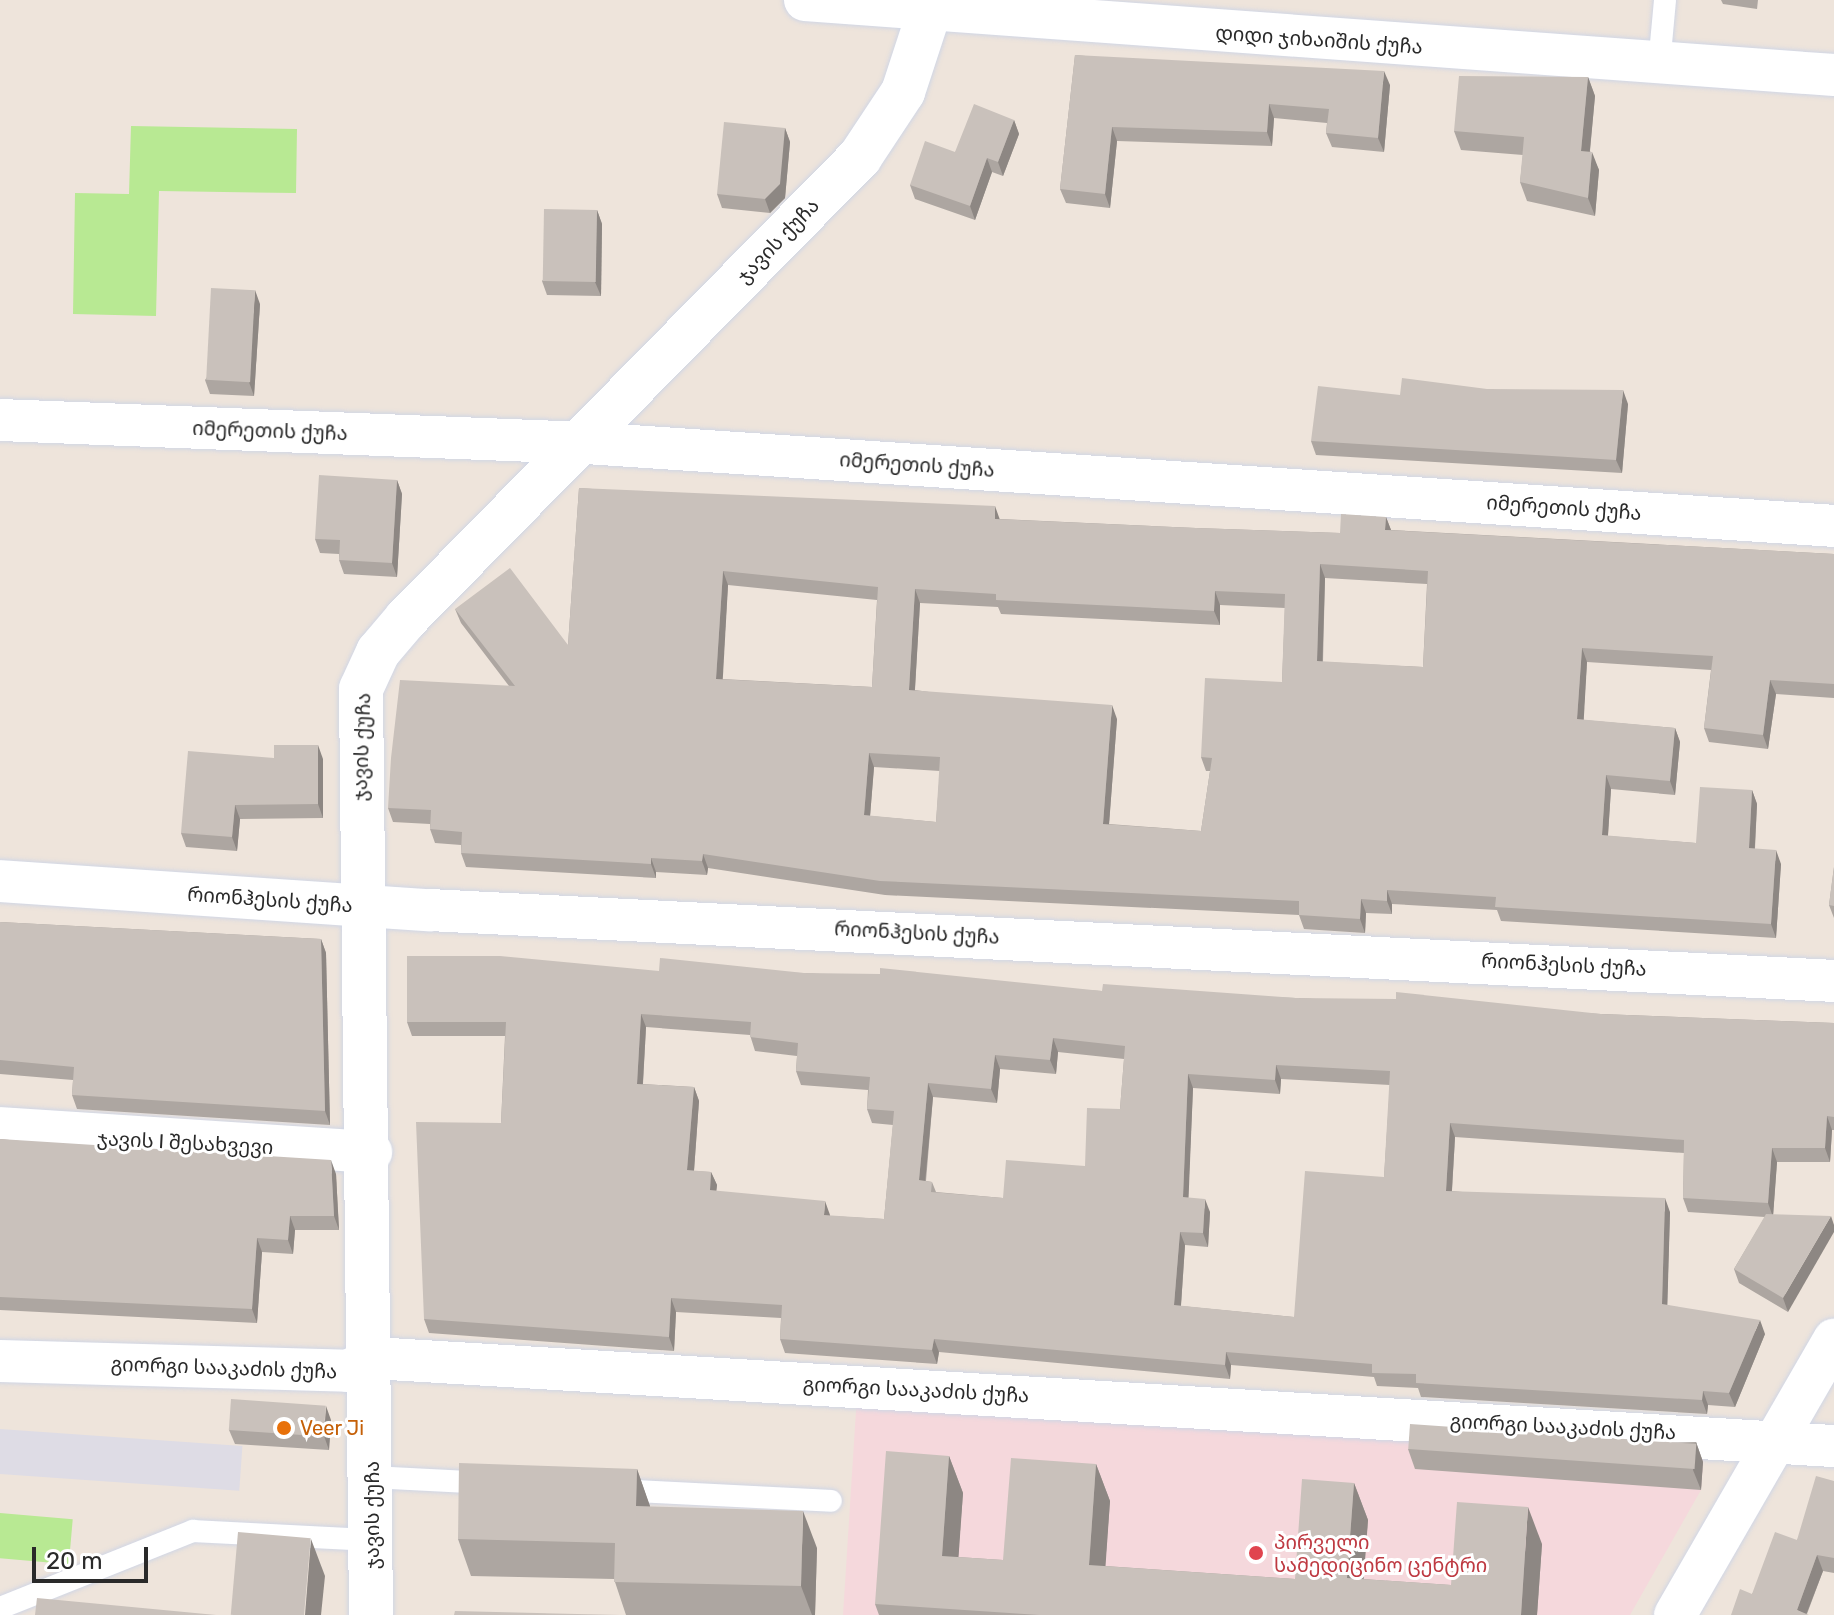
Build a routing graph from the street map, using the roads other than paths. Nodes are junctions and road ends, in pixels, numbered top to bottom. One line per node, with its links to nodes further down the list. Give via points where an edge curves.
1 (805, 0): 3 (street, დიდი ჯიხაიშის ქუჩა)
2 (1665, 0): 4 (lane)
3 (932, 6): 4 (street, დიდი ჯიხაიშის ქუჩა); 7 (street, ჯავის ქუჩა, via 903,92 860,157)
4 (1659, 65): 5 (street, დიდი ჯიხაიშის ქუჩა)
5 (1834, 75)
6 (0, 420): 7 (street, იმერეთის ქუჩა)
7 (586, 443): 8 (street, იმერეთის ქუჩა); 10 (street, ჯავის ქუჩა, via 378,652 361,689)
8 (1834, 526)
9 (0, 881): 10 (street, რიონჰესის ქუჩა)
10 (365, 906): 11 (street, რიონჰესის ქუჩა); 13 (street, ჯავის ქუჩა)
11 (1834, 981)
12 (0, 1128): 13 (street, ჯავის I შესახვევი)
13 (371, 1152): 15 (street, ჯავის ქუჩა)
14 (1834, 1340): 17 (street)
15 (373, 1358): 16 (street, გიორგი სააკაძის ქუჩა, via 348,1371); 17 (street, გიორგი სააკაძის ქუჩა); 19 (street, ჯავის ქუჩა)
16 (0, 1361)
17 (1779, 1440): 18 (street, გიორგი სააკაძის ქუჩა); 26 (street)
18 (1834, 1446)
19 (372, 1477): 20 (lane); 23 (street, ჯავის ქუჩა)
20 (514, 1484)
21 (593, 1489): 22 (lane)
22 (831, 1501)
23 (372, 1540): 24 (lane, via 193,1531); 25 (street, ჯავის ქუჩა)
24 (0, 1608)
25 (371, 1615)
26 (1675, 1615)

